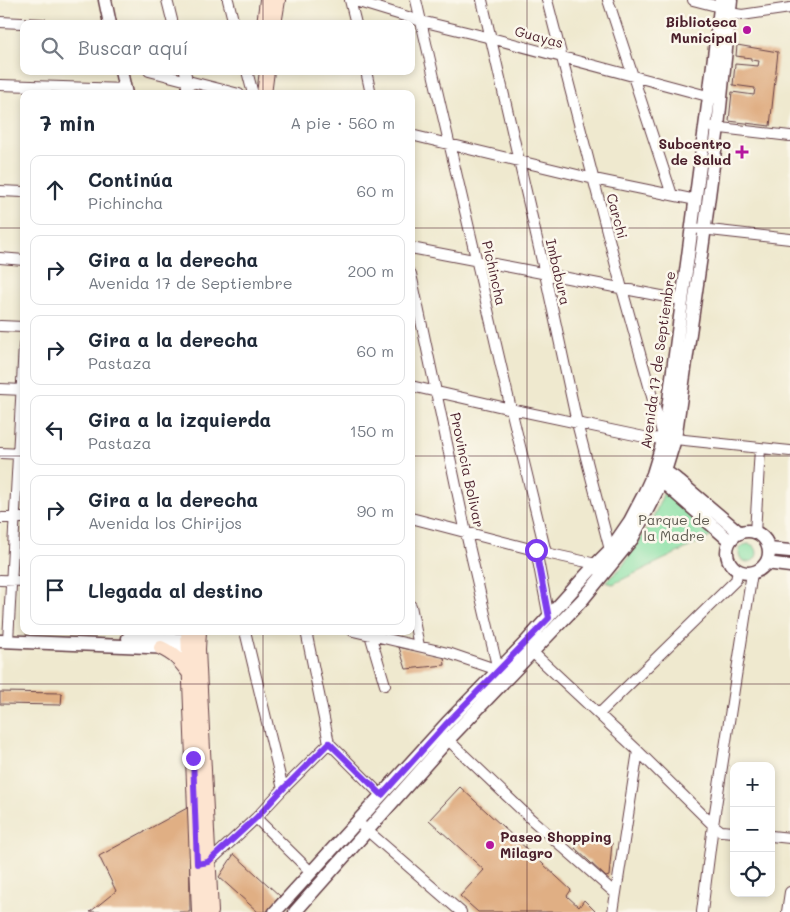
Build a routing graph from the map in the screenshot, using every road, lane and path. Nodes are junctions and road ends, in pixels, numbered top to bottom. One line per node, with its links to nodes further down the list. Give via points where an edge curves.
1 (105, 0): 14 (street)
2 (167, 0): 15 (street)
3 (228, 0): 16 (street)
4 (267, 0): 17 (main road)
5 (278, 0): 18 (main road)
6 (351, 0): 19 (street); 20 (street, Guayas)
7 (416, 0): 20 (street, Pichincha)
8 (482, 0): 23 (street, Imbabura)
9 (547, 0): 24 (street, Carchi)
10 (608, 0): 31 (street)
11 (693, 0): 12 (street)
12 (725, 6): 13 (street, via 742,15); 41 (street, Avenida 17 de Septiembre)
13 (790, 8)
14 (109, 20)
15 (172, 20)
16 (233, 20)
17 (264, 20)
18 (275, 20)
19 (355, 20)
20 (421, 20): 23 (street, Guayas); 45 (street, Pichincha)
21 (0, 22): 22 (street)
22 (20, 23)
23 (491, 38): 24 (street, Guayas); 46 (street, Imbabura)
24 (562, 57): 31 (street, Guayas); 47 (street, Carchi)
25 (122, 75): 34 (street)
26 (248, 75): 37 (street)
27 (257, 75): 38 (main road)
28 (266, 75): 39 (main road)
29 (367, 75): 40 (street)
30 (186, 76): 35 (street); 36 (street)
31 (634, 77): 41 (street, Guayas); 50 (street)
32 (0, 85): 33 (street)
33 (104, 90)
34 (125, 90)
35 (186, 90)
36 (227, 90)
37 (253, 90)
38 (255, 90)
39 (265, 90)
40 (370, 90)
41 (715, 98): 42 (street, Avenida 17 de Septiembre)
42 (711, 127): 44 (street); 51 (street, Avenida 17 de Septiembre); 52 (street, Avenida 17 de Septiembre)
43 (415, 136): 45 (street)
44 (790, 136)
45 (450, 144): 46 (street); 58 (street, Pichincha)
46 (519, 161): 47 (street); 59 (street, Imbabura)
47 (594, 179): 50 (street); 60 (street, Carchi)
48 (0, 191): 49 (street)
49 (20, 192)
50 (672, 195): 51 (street)
51 (696, 200): 52 (street, Avenida 17 de Septiembre)
52 (698, 229): 54 (street); 62 (street, Avenida 17 de Septiembre); 71 (street, Avenida 17 de Septiembre)
53 (790, 234): 54 (street)
54 (790, 239)
55 (415, 249): 58 (street)
56 (0, 258): 57 (street)
57 (20, 260)
58 (477, 261): 59 (street); 69 (street, Pichincha)
59 (545, 274): 60 (street); 70 (street, Imbabura)
60 (622, 289): 62 (street); 71 (street, Carchi)
61 (415, 293): 68 (street, Provincia Bolivar)
62 (682, 300): 71 (street, Avenida 17 de Septiembre)
63 (0, 326): 64 (street)
64 (20, 327)
65 (415, 387): 68 (street)
66 (0, 389): 67 (street)
67 (20, 390)
68 (436, 392): 69 (street); 81 (street, Provincia Bolivar)
69 (511, 409): 70 (street); 87 (street, Pichincha)
70 (577, 423): 71 (street); 86 (street, Imbabura)
71 (669, 439): 72 (street); 76 (street, Avenida 17 de Septiembre)
72 (760, 448): 73 (street); 83 (street)
73 (790, 452)
74 (0, 453): 75 (street)
75 (20, 454)
76 (659, 473): 82 (street); 84 (street); 86 (street, Avenida 17 de Septiembre); 94 (street, Avenida 17 de Septiembre, via 632,538)
77 (20, 486): 79 (street)
78 (0, 518): 79 (street)
79 (19, 518): 96 (street)
80 (415, 519): 81 (street)
81 (466, 533): 87 (street); 109 (street, Provincia Bolivar)
82 (740, 533): 83 (street); 84 (street)
83 (755, 533): 85 (street, via 763,538)
84 (730, 541): 92 (street, via 727,554)
85 (769, 549): 88 (street); 90 (street)
86 (610, 550): 89 (street, Avenida 17 de Septiembre)
87 (541, 551): 89 (street); 98 (street, Pichincha)
88 (790, 551)
89 (596, 564): 94 (street); 98 (street, Avenida 17 de Septiembre)
90 (766, 564): 91 (street); 93 (street)
91 (790, 566)
92 (738, 571): 93 (street); 112 (street, via 736,580)
93 (752, 573): 120 (street)
94 (600, 578): 108 (street, Avenida 17 de Septiembre, via 584,599)
95 (0, 580): 96 (street)
96 (11, 581): 97 (street); 104 (street)
97 (20, 581)
98 (549, 618): 108 (street, Avenida 17 de Septiembre)
99 (415, 626): 106 (street)
100 (246, 635): 116 (street)
101 (307, 635): 114 (street)
102 (370, 635): 111 (street)
103 (377, 635): 106 (street)
104 (4, 638): 105 (street); 107 (street)
105 (193, 640): 107 (street); 110 (main road); 125 (main road)
106 (419, 646): 109 (street)
107 (162, 648): 110 (main road, via 173,654)
108 (528, 648): 109 (street, Avenida 17 de Septiembre); 112 (street); 113 (street, Avenida 17 de Septiembre)
109 (498, 670): 113 (street, Avenida 17 de Septiembre)
110 (190, 674): 125 (main road)
111 (385, 685)
112 (598, 714): 115 (street)
113 (444, 735): 117 (street, Avenida 17 de Septiembre); 121 (street, Avenida 17 de Septiembre); 128 (street, via 531,819)
114 (329, 743): 116 (street); 117 (street)
115 (638, 751): 120 (street); 128 (street)
116 (283, 789): 118 (street)
117 (382, 795): 119 (street, Avenida 17 de Septiembre)
118 (256, 818): 125 (street); 126 (street)
119 (357, 822): 121 (street); 126 (street, Avenida 17 de Septiembre)
120 (713, 825): 122 (street, via 721,831); 136 (street)
121 (367, 831): 130 (street, Avenida 17 de Septiembre); 134 (street)
122 (730, 832)
123 (775, 836): 124 (street)
124 (790, 838)
125 (202, 863): 131 (main road); 132 (main road)
126 (311, 872): 129 (street, Avenida 17 de Septiembre)
127 (790, 892): 137 (street)
128 (615, 893): 135 (street)
129 (286, 900): 130 (street); 133 (street, Avenida 17 de Septiembre)
130 (298, 911)
131 (199, 912)
132 (211, 912)
133 (276, 912)
134 (461, 912)
135 (613, 912)
136 (702, 912)
137 (787, 912)

